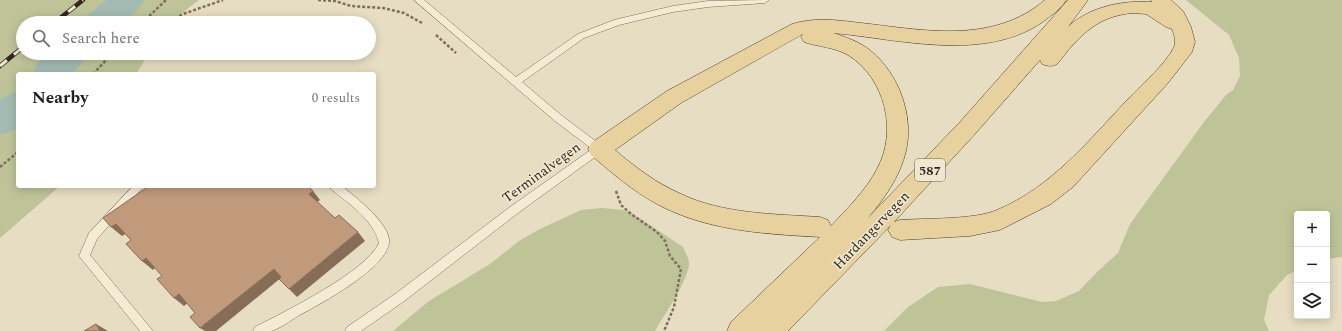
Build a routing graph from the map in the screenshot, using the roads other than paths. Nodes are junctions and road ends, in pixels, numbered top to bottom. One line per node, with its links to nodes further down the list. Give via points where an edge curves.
1 (418, 0): 8 (lane, Terminalvegen)
2 (765, 0): 8 (lane, via 673,9 617,22 582,36)
3 (1057, 0): 7 (main road, via 1028,22 998,33 978,36 929,37 824,26 804,28)
4 (1079, 0): 9 (main road, Hardangervegen / 587)
5 (1160, 0): 6 (main road, via 1176,16)
6 (1181, 27): 9 (main road, 587, via 1149,8 1135,4 1118,3 1102,6 1086,17 995,122); 14 (main road, via 1185,42 1174,64 1076,170 1043,197 1000,220 970,226)
7 (774, 42): 10 (main road, via 702,80); 18 (main road, via 812,37 837,42 860,53 877,70 889,89 898,114 898,138 888,170 872,196 824,249)
8 (516, 82): 10 (lane, Terminalvegen)
9 (953, 146): 19 (main road, Hardangervegen / 587)
10 (599, 149): 13 (main road, via 649,188 673,201 701,211 756,223); 17 (lane, Terminalvegen)
11 (137, 188): 15 (lane, via 93,236 84,256)
12 (337, 188): 16 (lane, via 372,219 384,243 381,252 368,265 315,301)
13 (820, 227)
14 (900, 230)
15 (148, 331)
16 (259, 331)
17 (351, 331)
18 (740, 331)
19 (771, 331)

